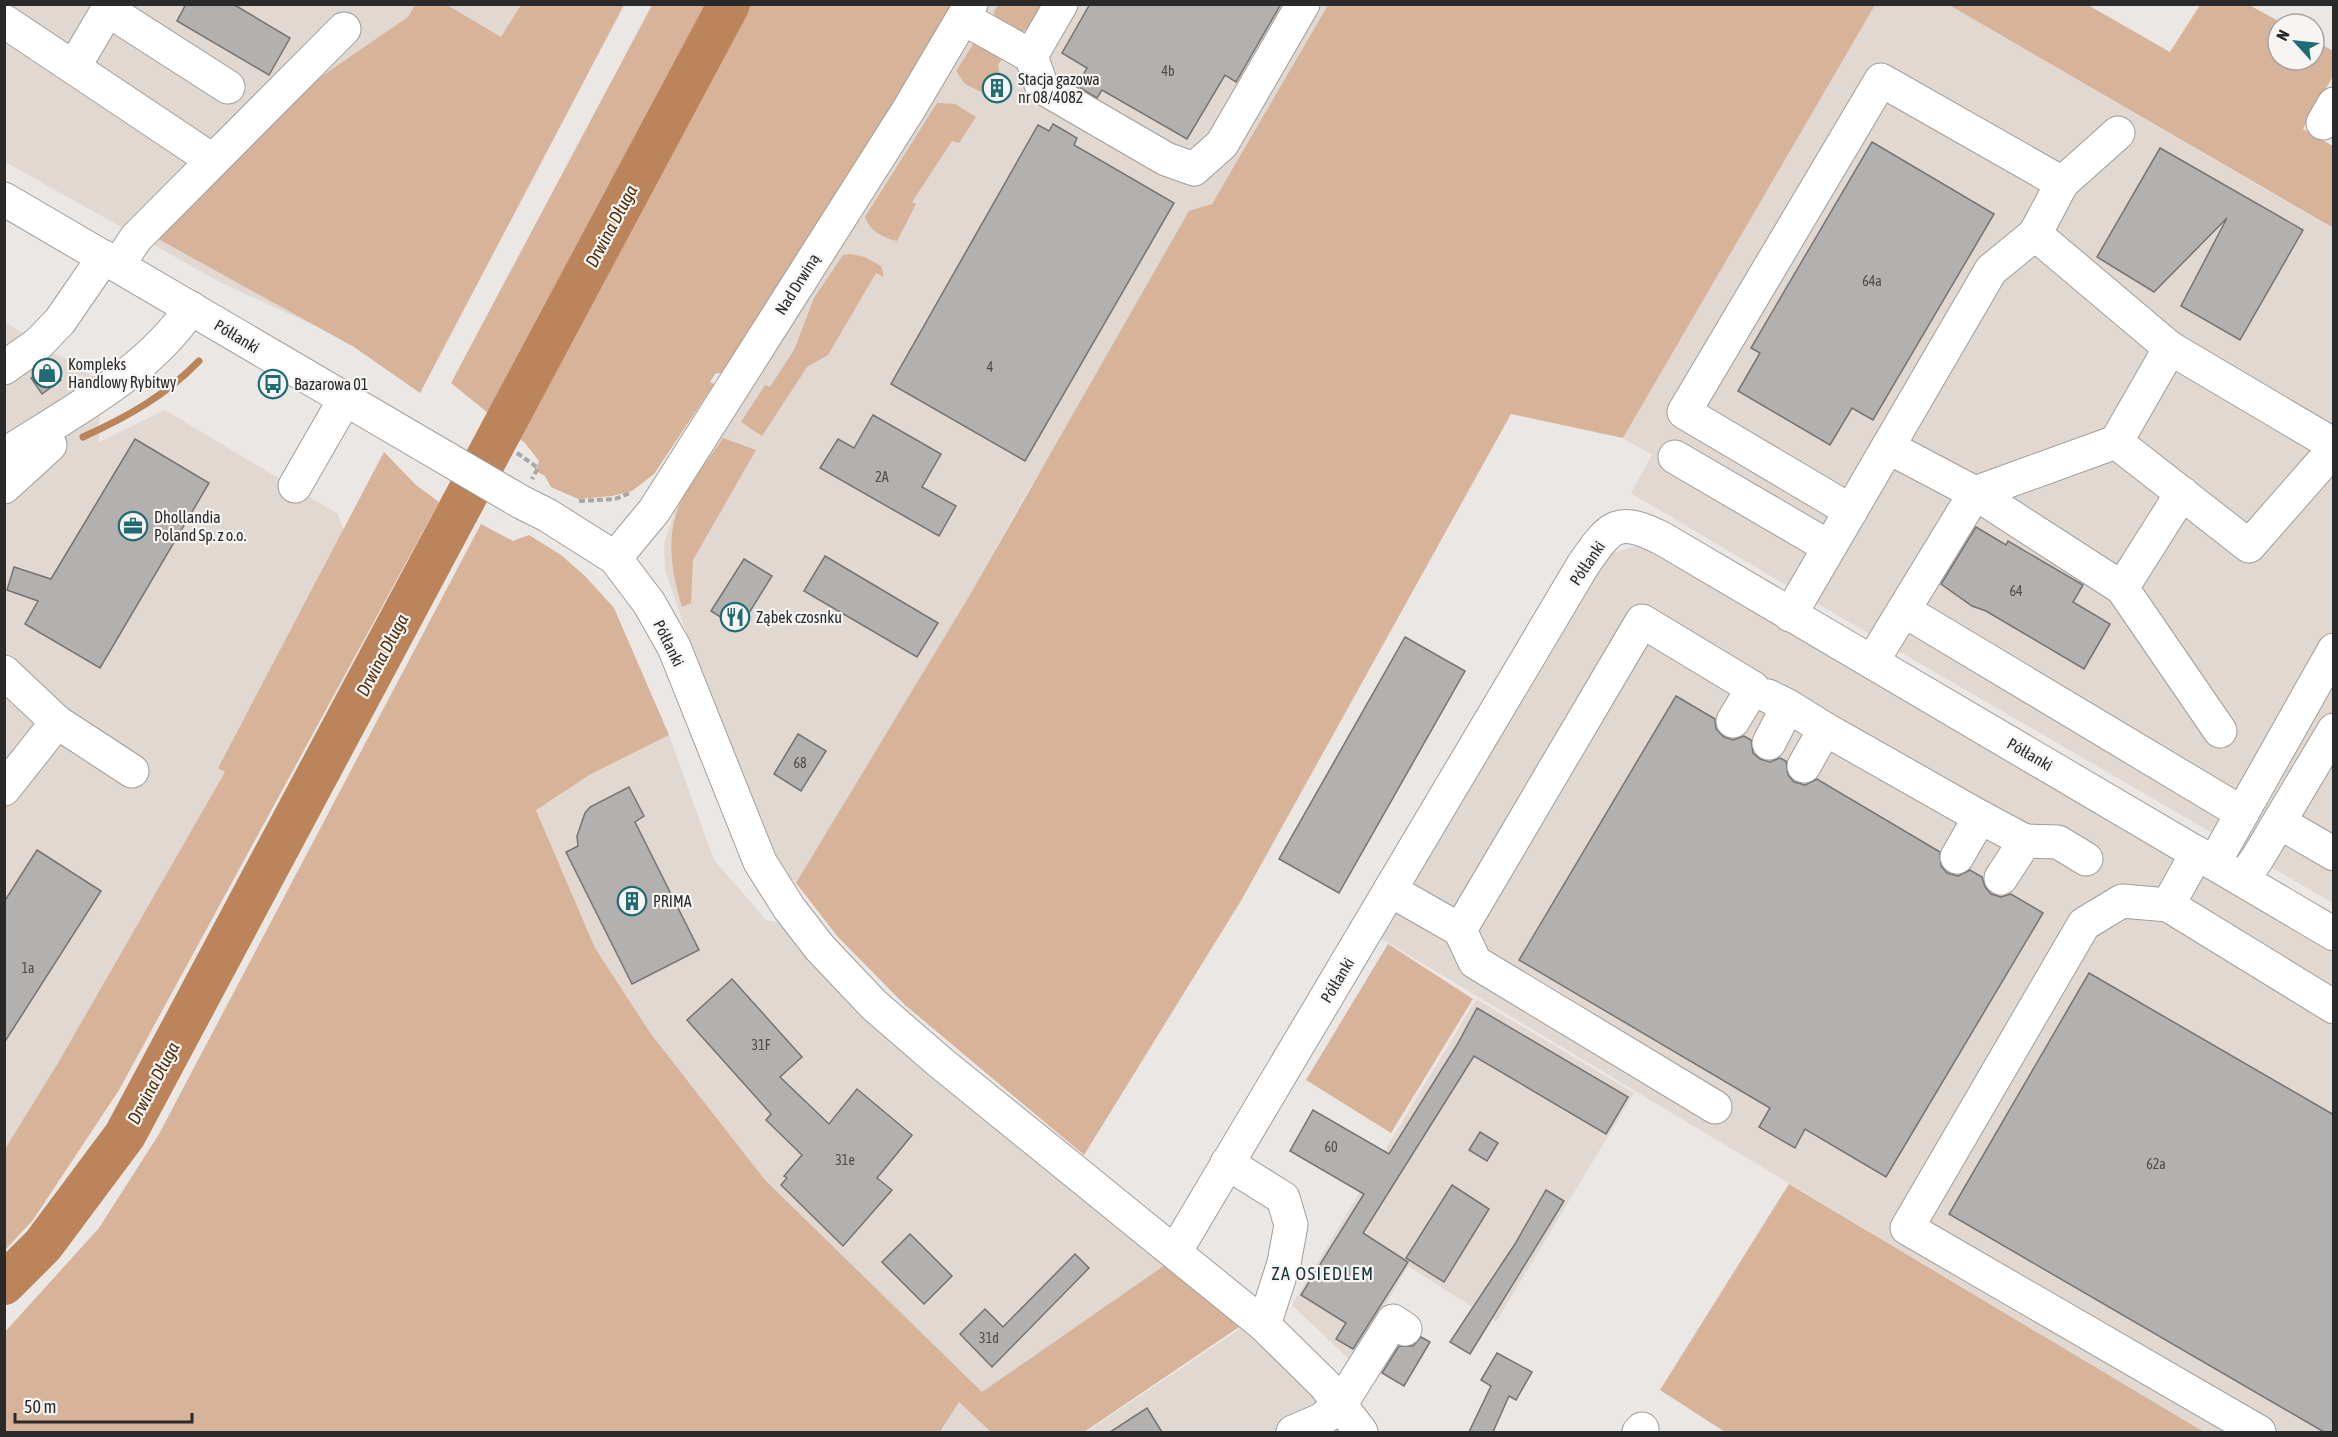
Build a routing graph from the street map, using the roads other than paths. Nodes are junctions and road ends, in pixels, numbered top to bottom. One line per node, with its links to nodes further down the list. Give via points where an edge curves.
1 (1062, 4): 7 (street)
2 (1303, 4): 7 (street, via 1222,144 1194,169 1166,159 1042,87)
3 (110, 7): 8 (street); 9 (street)
4 (967, 11): 7 (street); 32 (street, Nad Drwiną, via 654,511)
5 (4, 21): 8 (street)
6 (344, 29): 11 (street)
7 (1031, 56)
8 (74, 68): 11 (street)
9 (228, 87)
10 (2118, 134): 12 (street)
11 (212, 160): 15 (street)
12 (2062, 183): 14 (street); 30 (street, via 1881,80 1684,412)
13 (4, 199): 15 (street, Półłanki)
14 (2035, 234): 17 (street); 22 (street, via 1991,270)
15 (111, 261): 16 (street, Półłanki); 18 (street, via 39,343)
16 (191, 308): 19 (street, Półłanki); 24 (street, via 145,362)
17 (2170, 348): 20 (street); 23 (street)
18 (4, 368)
19 (345, 399): 26 (street); 32 (street, Półłanki, via 435,451 531,493 548,515)
20 (2116, 442): 28 (street); 29 (street)
21 (50, 445): 27 (street)
22 (1888, 447): 29 (street); 30 (street)
23 (2334, 447): 28 (street, via 2250,546)
24 (4, 455)
25 (1675, 457): 31 (street)
26 (295, 486)
27 (4, 487)
28 (2182, 493): 33 (street)
29 (1975, 494): 33 (street); 34 (street)
30 (1851, 511): 31 (street)
31 (1830, 547): 35 (street)
32 (615, 558): 66 (street, Półłanki, via 649,603 674,647 760,862 820,948 874,1005 941,1063)
33 (2122, 588): 45 (street)
34 (1905, 611): 37 (street); 50 (street)
35 (1790, 615): 37 (street, Półłanki); 59 (street, Półłanki, via 1648,531 1630,525 1613,528 1583,565)
36 (2334, 650): 50 (street)
37 (1872, 662): 57 (street, Półłanki)
38 (4, 672): 42 (street)
39 (1753, 688): 40 (street); 41 (street); 61 (street, via 1642,621)
40 (1788, 706): 43 (street); 46 (street)
41 (1734, 721)
42 (57, 722): 48 (street); 49 (street)
43 (1825, 729): 47 (street); 51 (street)
44 (2334, 730): 52 (street)
45 (2220, 731)
46 (1769, 743)
47 (1804, 766)
48 (132, 771)
49 (4, 789)
50 (2242, 813): 57 (street)
51 (1980, 817): 53 (street); 55 (street)
52 (2278, 822): 54 (street); 57 (street)
53 (2025, 841): 56 (street, via 2058,842); 58 (street)
54 (2334, 854)
55 (1957, 856)
56 (2086, 859)
57 (2218, 865): 60 (street); 62 (street, Półłanki)
58 (2001, 878)
59 (1390, 890): 61 (street); 65 (street, Półłanki)
60 (2168, 905): 63 (street); 74 (street, via 2122,900 2084,924 1907,1228)
61 (1460, 930): 64 (street, via 1475,962)
62 (2334, 934)
63 (2334, 1007)
64 (1714, 1107)
65 (1227, 1163): 66 (street, Półłanki); 67 (street, via 1283,1198 1291,1225)
66 (1175, 1252): 68 (street, Półłanki)
67 (1282, 1271): 68 (street); 69 (street)
68 (1225, 1291): 69 (street, Półłanki)
69 (1264, 1325): 71 (street, Półłanki, via 1310,1369)
70 (1405, 1329): 71 (street, via 1393,1321)
71 (1340, 1406): 72 (street); 73 (street, Półłanki)
72 (1296, 1432)
73 (1361, 1432)
74 (2259, 1432)

